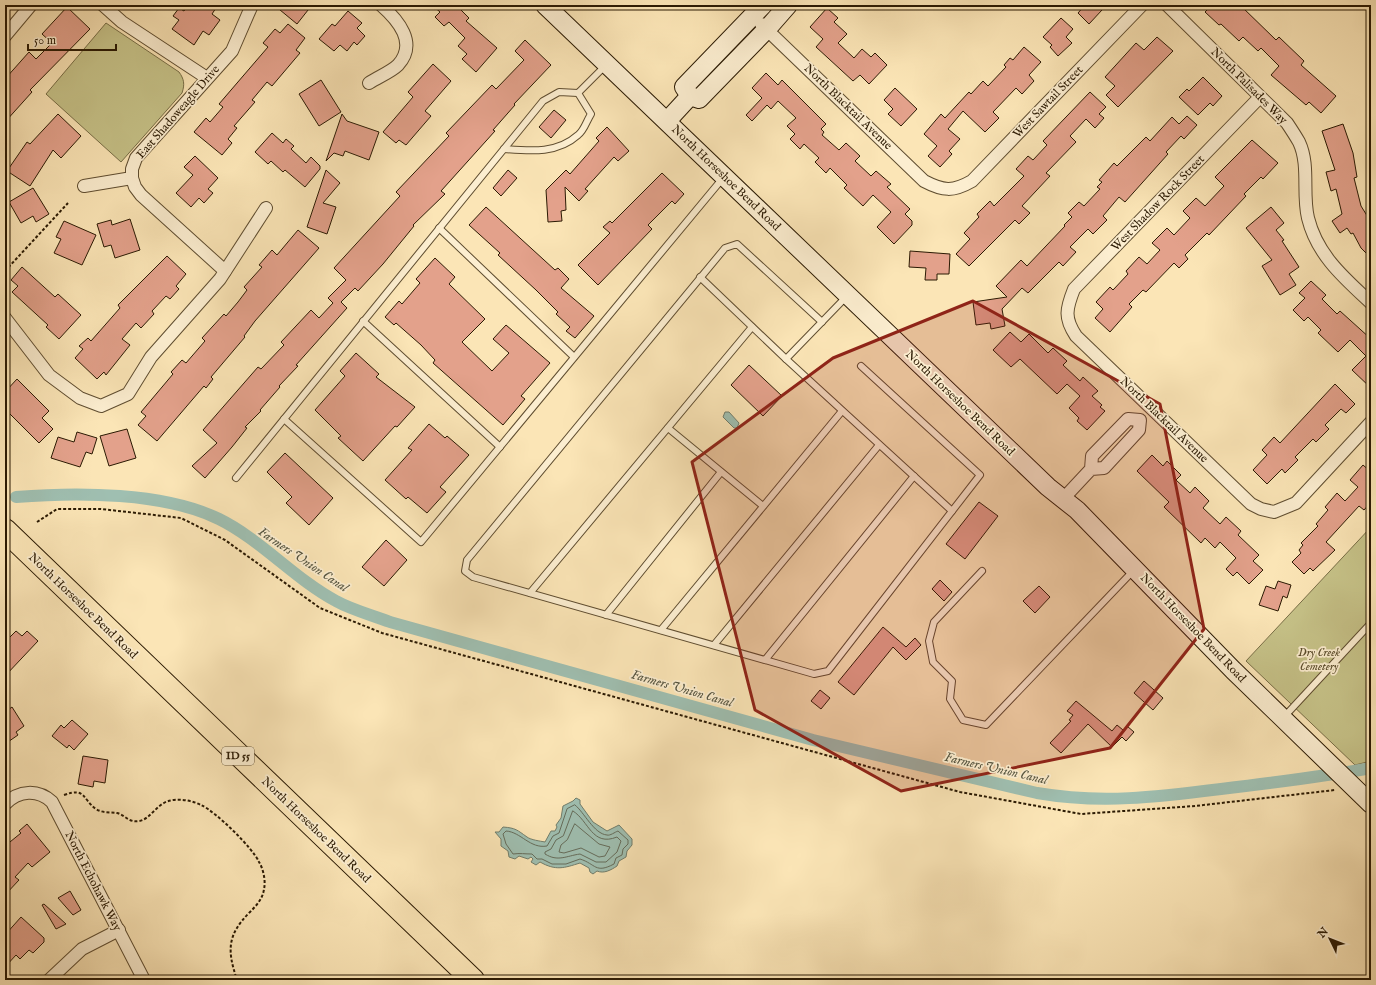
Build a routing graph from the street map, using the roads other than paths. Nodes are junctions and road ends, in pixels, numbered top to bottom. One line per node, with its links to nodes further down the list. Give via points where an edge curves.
1 (31, 5): 11 (street)
2 (103, 5): 13 (street, via 122,22)
3 (252, 5): 13 (street, East Shadoweagle Drive, via 232,51)
4 (381, 5): 14 (street, via 395,17 404,30 407,43 404,57 397,66)
5 (545, 5): 12 (street, North Horseshoe Bend Road)
6 (788, 5): 10 (street)
7 (1142, 5): 23 (street, West Sawtail Street, via 972,181 960,188)
8 (1167, 5): 17 (street, North Palisades Way)
9 (758, 10): 10 (street, North Blacktail Avenue); 16 (street, via 684,87)
10 (767, 29): 16 (street, via 699,99); 23 (street, North Blacktail Avenue, via 924,181)
11 (5, 36)
12 (607, 64): 15 (lane); 18 (street, North Horseshoe Bend Road)
13 (207, 78): 21 (street, East Shadoweagle Drive, via 136,158)
14 (369, 83)
15 (578, 94): 19 (lane, via 559,92 543,101); 19 (lane, via 591,114 580,135 559,148 529,151)
16 (690, 96): 18 (street)
17 (1260, 97): 29 (street, North Palisades Way, via 1287,123 1299,142 1308,217 1321,250 1335,269); 30 (street, West Shadow Rock Street, via 1074,289)
18 (667, 121): 20 (street, North Horseshoe Bend Road)
19 (504, 149): 25 (lane)
20 (724, 176): 28 (street, North Horseshoe Bend Road); 35 (lane)
21 (132, 178): 22 (street); 26 (street, via 141,195)
22 (84, 186)
23 (948, 190)
24 (266, 208): 26 (street)
25 (439, 228): 32 (lane); 35 (lane)
26 (225, 271): 31 (street, via 151,357 128,394 101,406 80,398 49,375)
27 (700, 277): 33 (lane, via 724,248 737,244); 34 (lane); 54 (lane, via 466,560 465,571 473,577)
28 (848, 295): 33 (lane); 48 (street, North Horseshoe Bend Road)
29 (1371, 303)
30 (1067, 314): 38 (street, North Blacktail Avenue, via 1076,336)
31 (5, 318)
32 (363, 321): 40 (lane); 44 (lane)
33 (822, 322): 36 (lane)
34 (752, 327): 36 (lane); 42 (lane)
35 (574, 357): 44 (lane)
36 (786, 359): 39 (lane)
37 (861, 366): 50 (lane, via 980,476)
38 (1152, 408): 41 (street, North Blacktail Avenue, via 1251,504 1274,512 1296,503); 48 (street, via 1140,420 1139,430 1104,468 1091,469)
39 (842, 411): 43 (lane); 49 (lane)
40 (284, 419): 44 (lane, via 421,542); 47 (lane)
41 (1371, 422)
42 (668, 428): 45 (lane); 54 (lane)
43 (879, 445): 46 (lane); 58 (lane)
44 (500, 447)
45 (721, 472): 49 (lane); 55 (lane)
46 (914, 476): 50 (lane); 59 (lane)
47 (236, 478)
48 (1063, 499): 52 (street, North Horseshoe Bend Road)
49 (763, 506): 57 (lane)
50 (952, 511): 59 (lane, via 828,671 814,674)
51 (5, 530): 66 (highway, North Horseshoe Bend Road / ID 55)
52 (1135, 569): 53 (lane, via 986,725 963,720 950,699 952,681 933,662 928,641 934,622); 60 (street, North Horseshoe Bend Road)
53 (982, 571)
54 (530, 593): 55 (lane)
55 (606, 615): 57 (lane)
56 (1371, 623): 60 (lane)
57 (661, 630): 58 (lane)
58 (714, 645): 59 (lane)
59 (765, 660)
60 (1283, 718): 62 (street, North Horseshoe Bend Road)
61 (5, 804): 63 (street, North Echohawk Way, via 19,794 32,792 44,795 52,802)
62 (1371, 804)
63 (119, 930): 64 (street, via 82,950); 65 (street, North Echohawk Way)
64 (49, 980)
65 (144, 980)
66 (473, 980)

